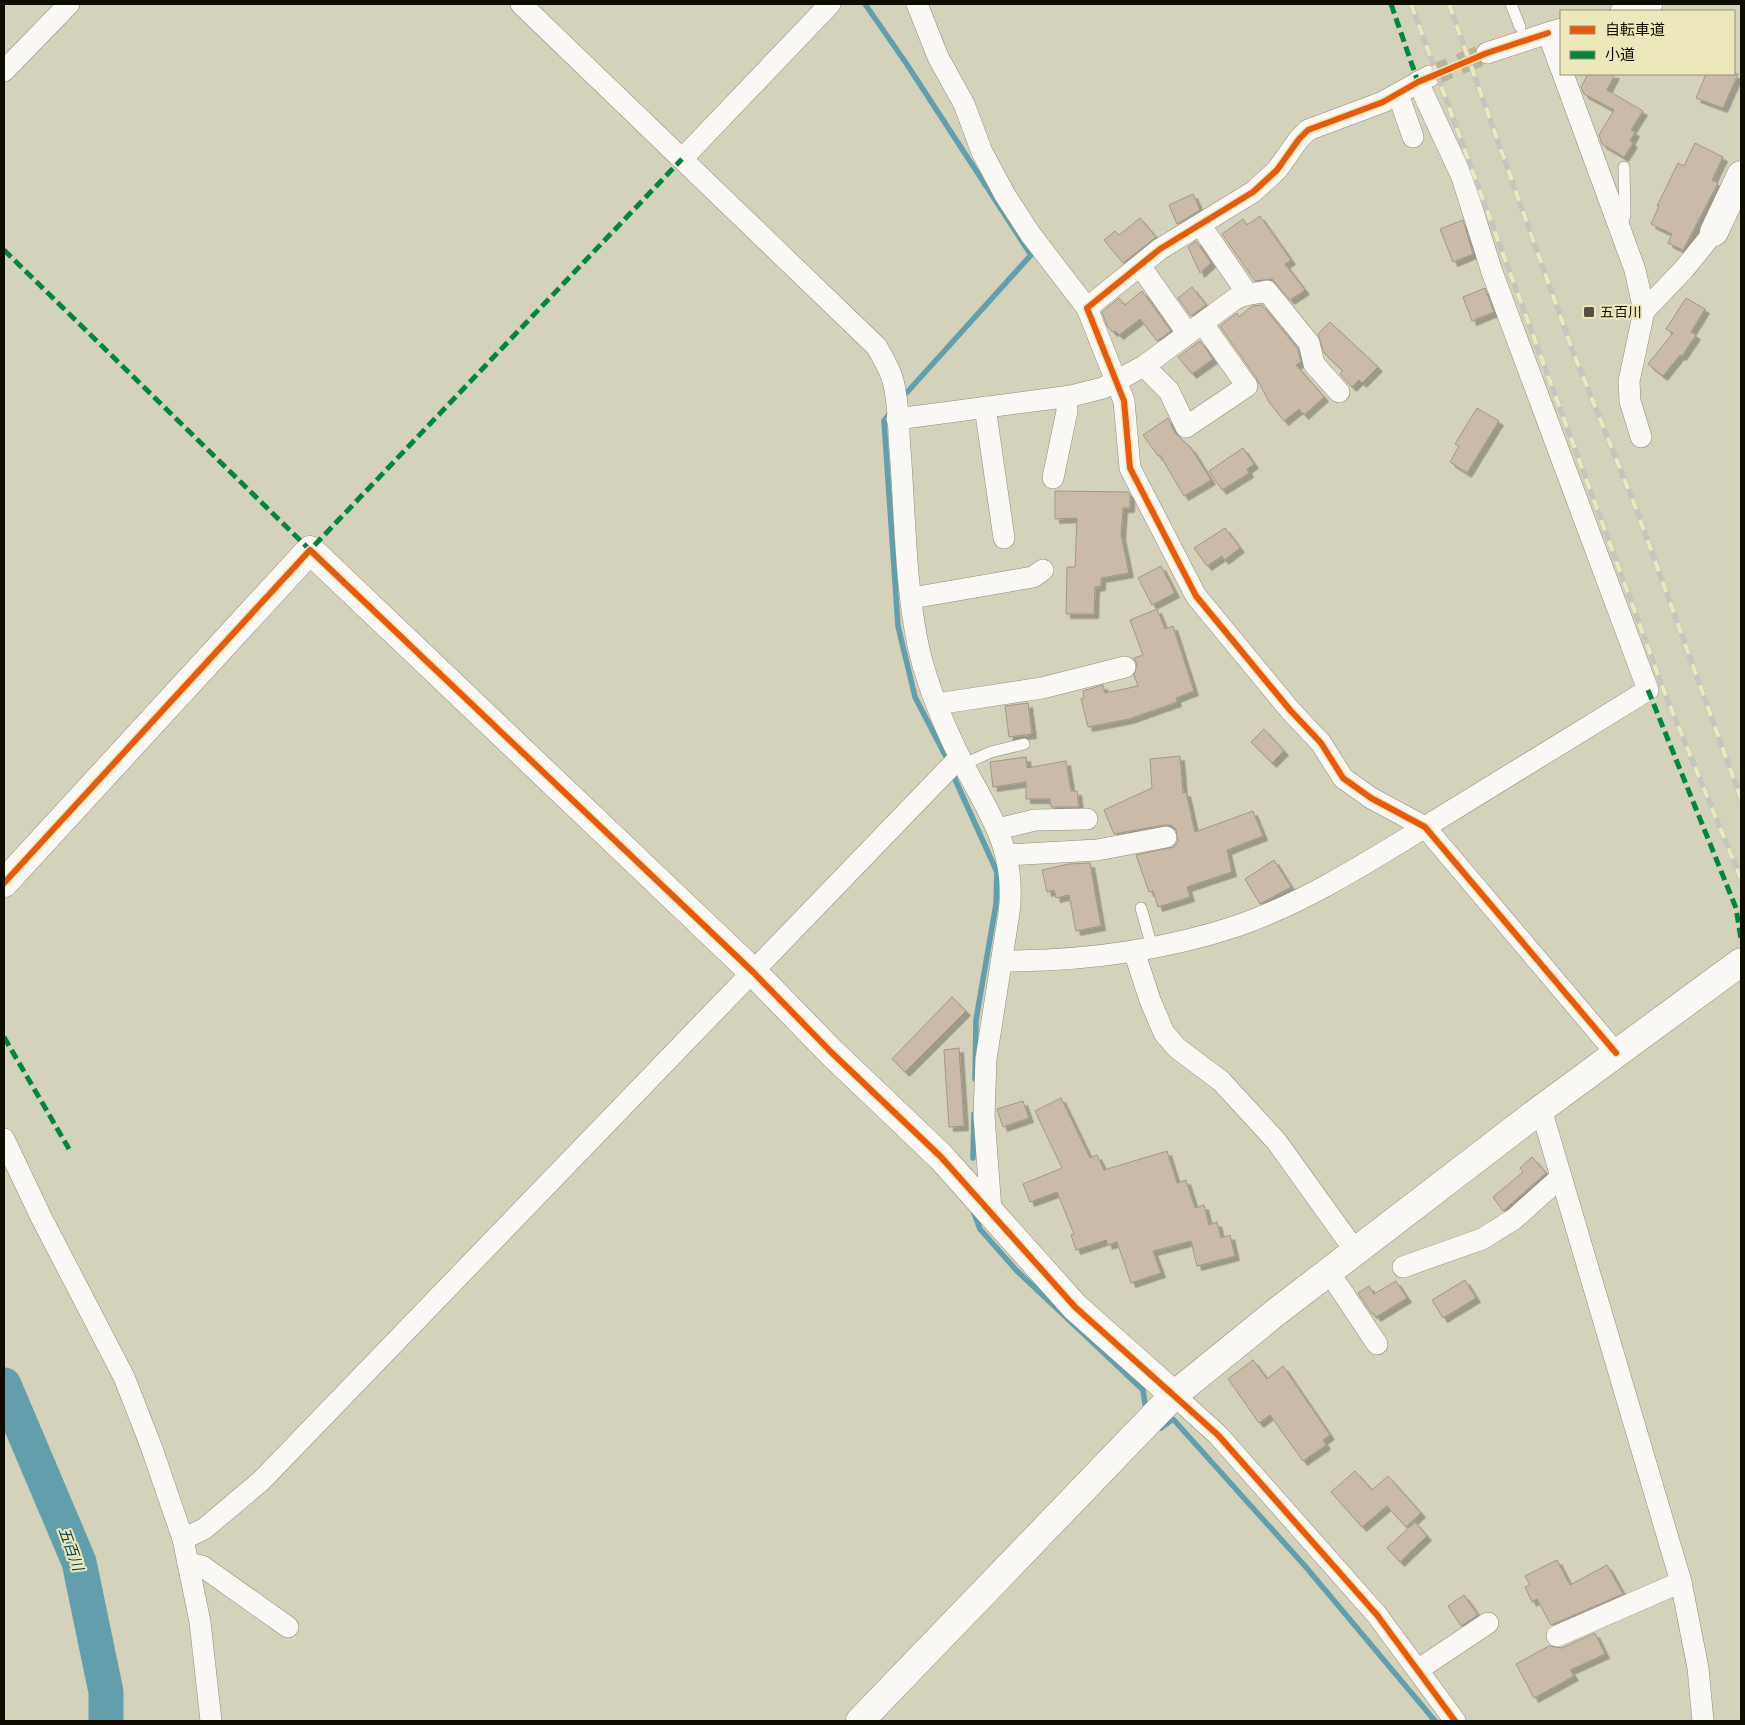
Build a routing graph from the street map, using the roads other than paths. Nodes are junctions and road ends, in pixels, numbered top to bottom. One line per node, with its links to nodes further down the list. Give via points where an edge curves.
1 (68, 4): 12 (street)
2 (521, 4): 16 (street)
3 (830, 4): 16 (street)
4 (917, 4): 24 (street, via 938,57 964,104 982,152 1005,195)
5 (1510, 4): 8 (lane)
6 (1652, 4): 7 (street)
7 (1625, 10)
8 (1520, 27)
9 (1555, 31): 10 (street); 11 (street)
10 (1487, 53)
11 (1560, 63)
12 (4, 71)
13 (1563, 75): 21 (street)
14 (1398, 94): 15 (street); 20 (street, via 1308,130 1264,183); 43 (street, via 1424,79 1462,177 1492,272 1648,690)
15 (1412, 137)
16 (682, 159): 32 (street, via 877,347 893,380)
17 (1624, 167): 21 (lane, via 1625,215)
18 (1741, 175): 19 (street)
19 (1727, 221): 25 (street)
20 (1201, 226): 22 (street, via 1160,249); 23 (street)
21 (1621, 231): 25 (street, via 1639,282)
22 (1141, 267): 24 (street); 26 (street)
23 (1247, 293): 26 (street); 29 (street, via 1267,291 1309,343 1314,364)
24 (1087, 308): 28 (street)
25 (1644, 311): 33 (street, via 1629,381 1632,407)
26 (1195, 329): 27 (street); 27 (street, via 1247,386 1186,428 1169,391)
27 (1144, 366): 28 (street)
28 (1116, 382): 30 (street); 43 (street, via 1124,400 1130,468 1196,596 1321,743 1343,778 1371,798)
29 (1339, 392)
30 (1066, 397): 31 (street); 34 (street, via 1067,411)
31 (985, 407): 32 (street); 35 (street)
32 (898, 415): 37 (street)
33 (1641, 437)
34 (1053, 478)
35 (1004, 538)
36 (1043, 570): 37 (street, via 1033,577)
37 (912, 598): 39 (street, via 918,646)
38 (1125, 667): 39 (street, via 1042,688)
39 (937, 704): 41 (street)
40 (1024, 744): 41 (lane)
41 (962, 761): 44 (street); 52 (street)
42 (1087, 820): 44 (street, via 1035,820)
43 (1425, 827): 49 (street, via 1318,891 1272,912 1210,934); 53 (street)
44 (998, 829): 46 (street)
45 (1166, 838): 46 (street, via 1097,850)
46 (1006, 855): 50 (street, via 1012,890)
47 (4, 883): 52 (street, via 310,550)
48 (1140, 908): 49 (lane)
49 (1143, 949): 50 (street, via 1088,958); 58 (street, via 1150,1000 1164,1033 1177,1048 1221,1081 1277,1142)
50 (1003, 961): 57 (street, via 986,1068 984,1116)
51 (1741, 962): 53 (street)
52 (753, 972): 57 (street); 63 (street, via 261,1481 204,1529)
53 (1616, 1053): 54 (street)
54 (1540, 1109): 56 (street); 58 (street)
55 (4, 1139): 63 (street, via 41,1218 124,1376)
56 (1561, 1177): 59 (street, via 1514,1219 1482,1239); 65 (street)
57 (991, 1210): 62 (street, via 1076,1307)
58 (1356, 1252): 60 (street)
59 (1403, 1267)
60 (1329, 1272): 61 (street); 62 (street)
61 (1377, 1344)
62 (1174, 1395): 69 (street, via 1218,1436 1377,1615); 71 (street)
63 (183, 1539): 64 (street)
64 (188, 1563): 67 (street, via 202,1566); 70 (street, via 200,1622)
65 (1681, 1582): 68 (street); 73 (street, via 1698,1668)
66 (1488, 1623): 69 (street)
67 (288, 1627)
68 (1557, 1636)
69 (1419, 1670): 72 (street)
70 (211, 1721)
71 (860, 1721)
72 (1455, 1721)
73 (1703, 1721)

